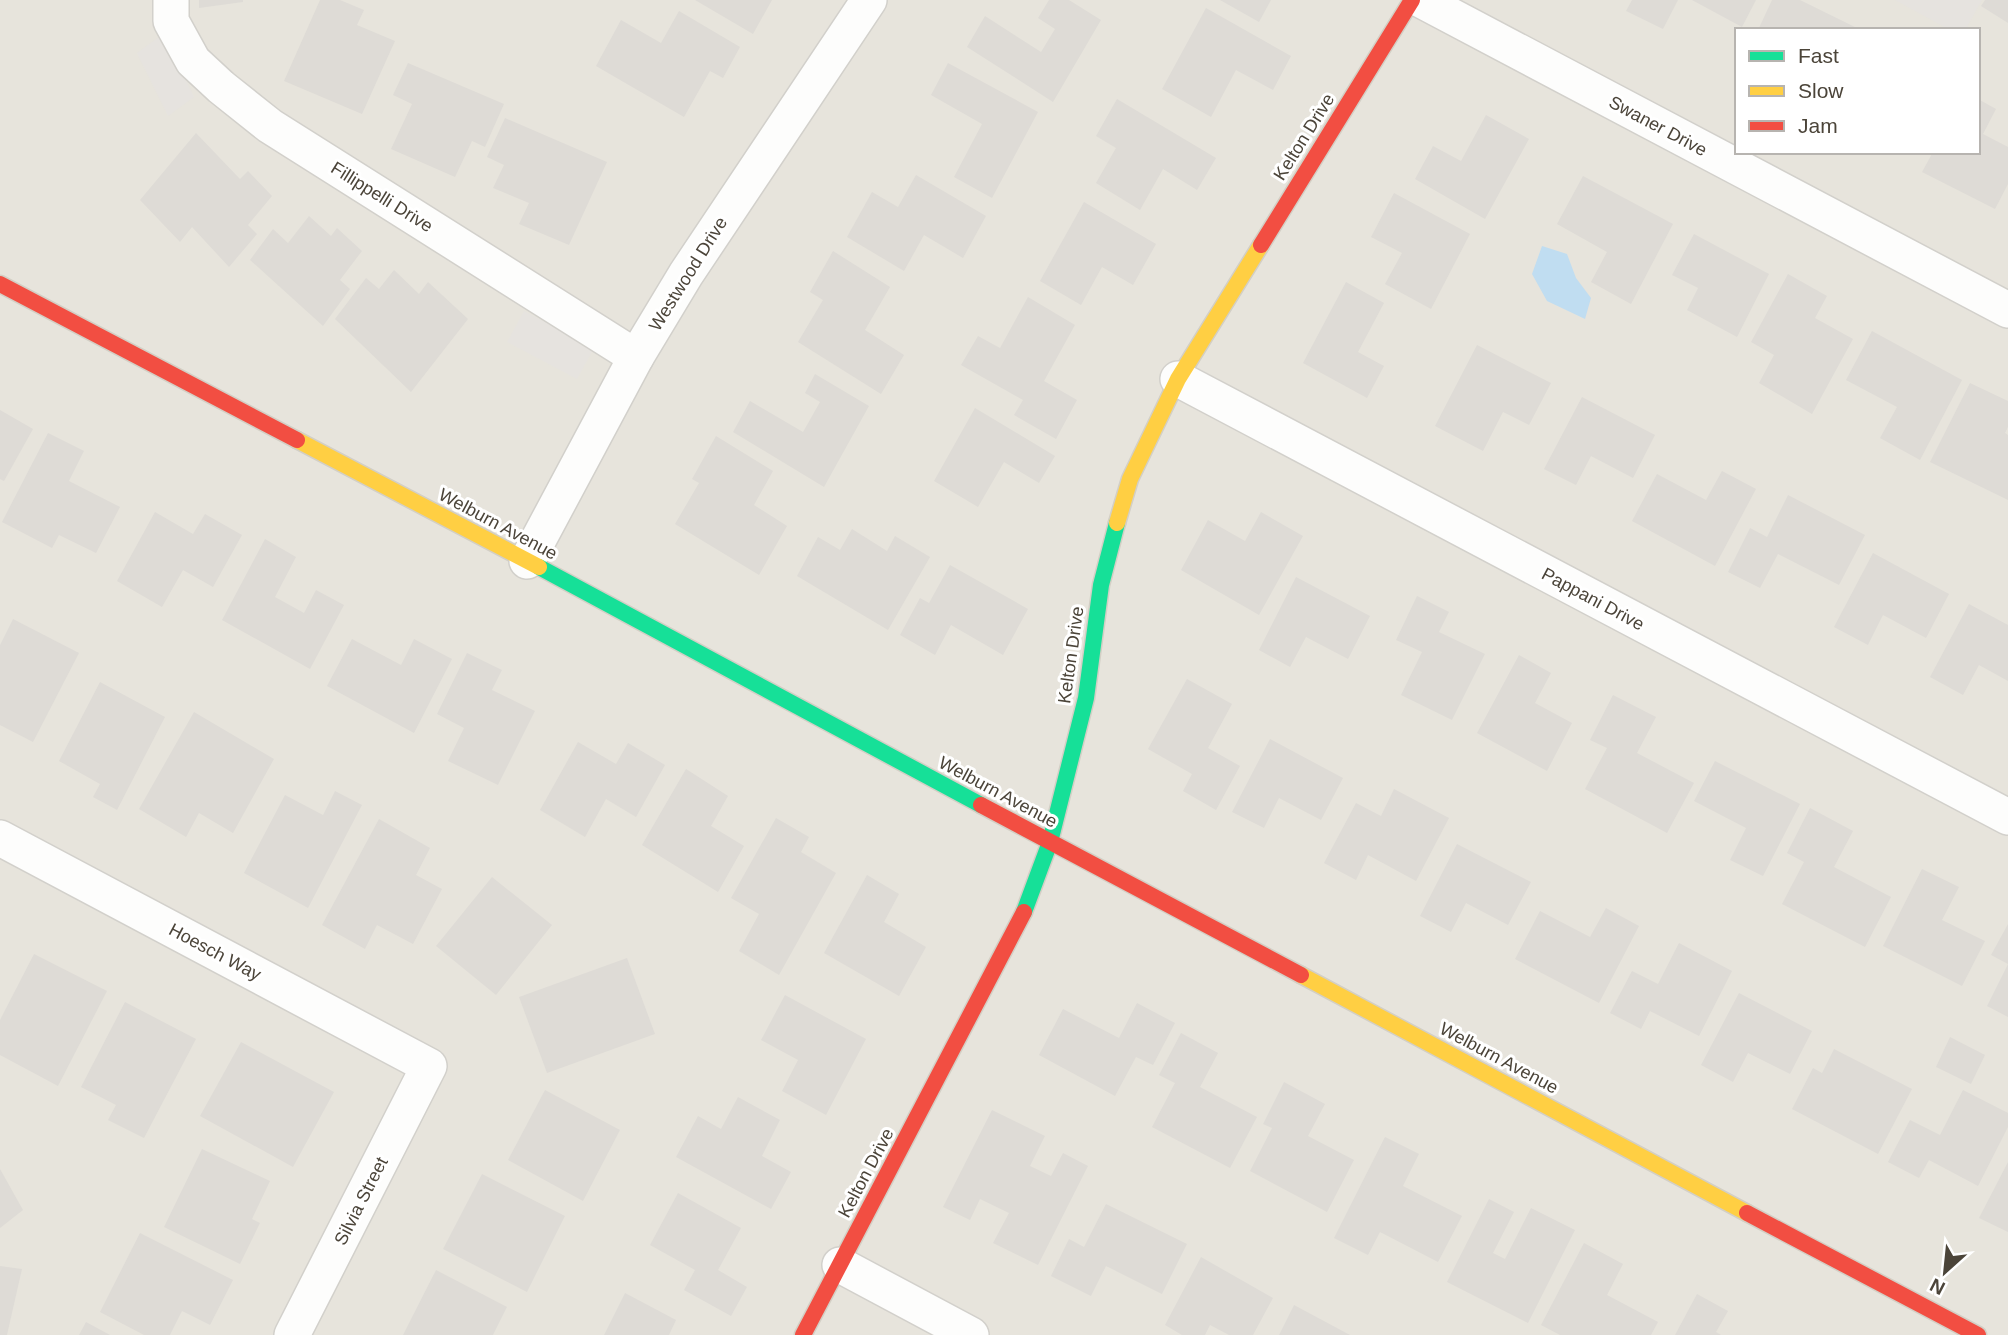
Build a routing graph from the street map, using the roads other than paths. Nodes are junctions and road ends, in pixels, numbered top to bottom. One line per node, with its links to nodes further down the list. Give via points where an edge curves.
1 (171, 0): 7 (street, Fillippelli Drive, via 171,21 193,61 270,126)
2 (869, 0): 7 (street, Westwood Drive)
3 (1412, 0): 8 (main road, Kelton Drive)
4 (1421, 0): 6 (street, Swaner Drive)
5 (0, 284): 9 (main road, Welburn Avenue)
6 (2008, 310)
7 (636, 357): 9 (street, Westwood Drive)
8 (1178, 379): 10 (street, Pappani Drive); 12 (main road, Kelton Drive, via 1130,479 1112,538 1086,698)
9 (527, 561): 12 (main road, Welburn Avenue)
10 (2008, 817)
11 (0, 838): 13 (street, Hoesch Way)
12 (1050, 842): 14 (main road, Kelton Drive, via 1023,915); 18 (main road, Welburn Avenue)
13 (429, 1066): 15 (street, Silvia Street)
14 (839, 1265): 16 (main road, Kelton Drive); 17 (street)
15 (292, 1335)
16 (803, 1335)
17 (971, 1335)
18 (1978, 1335)

